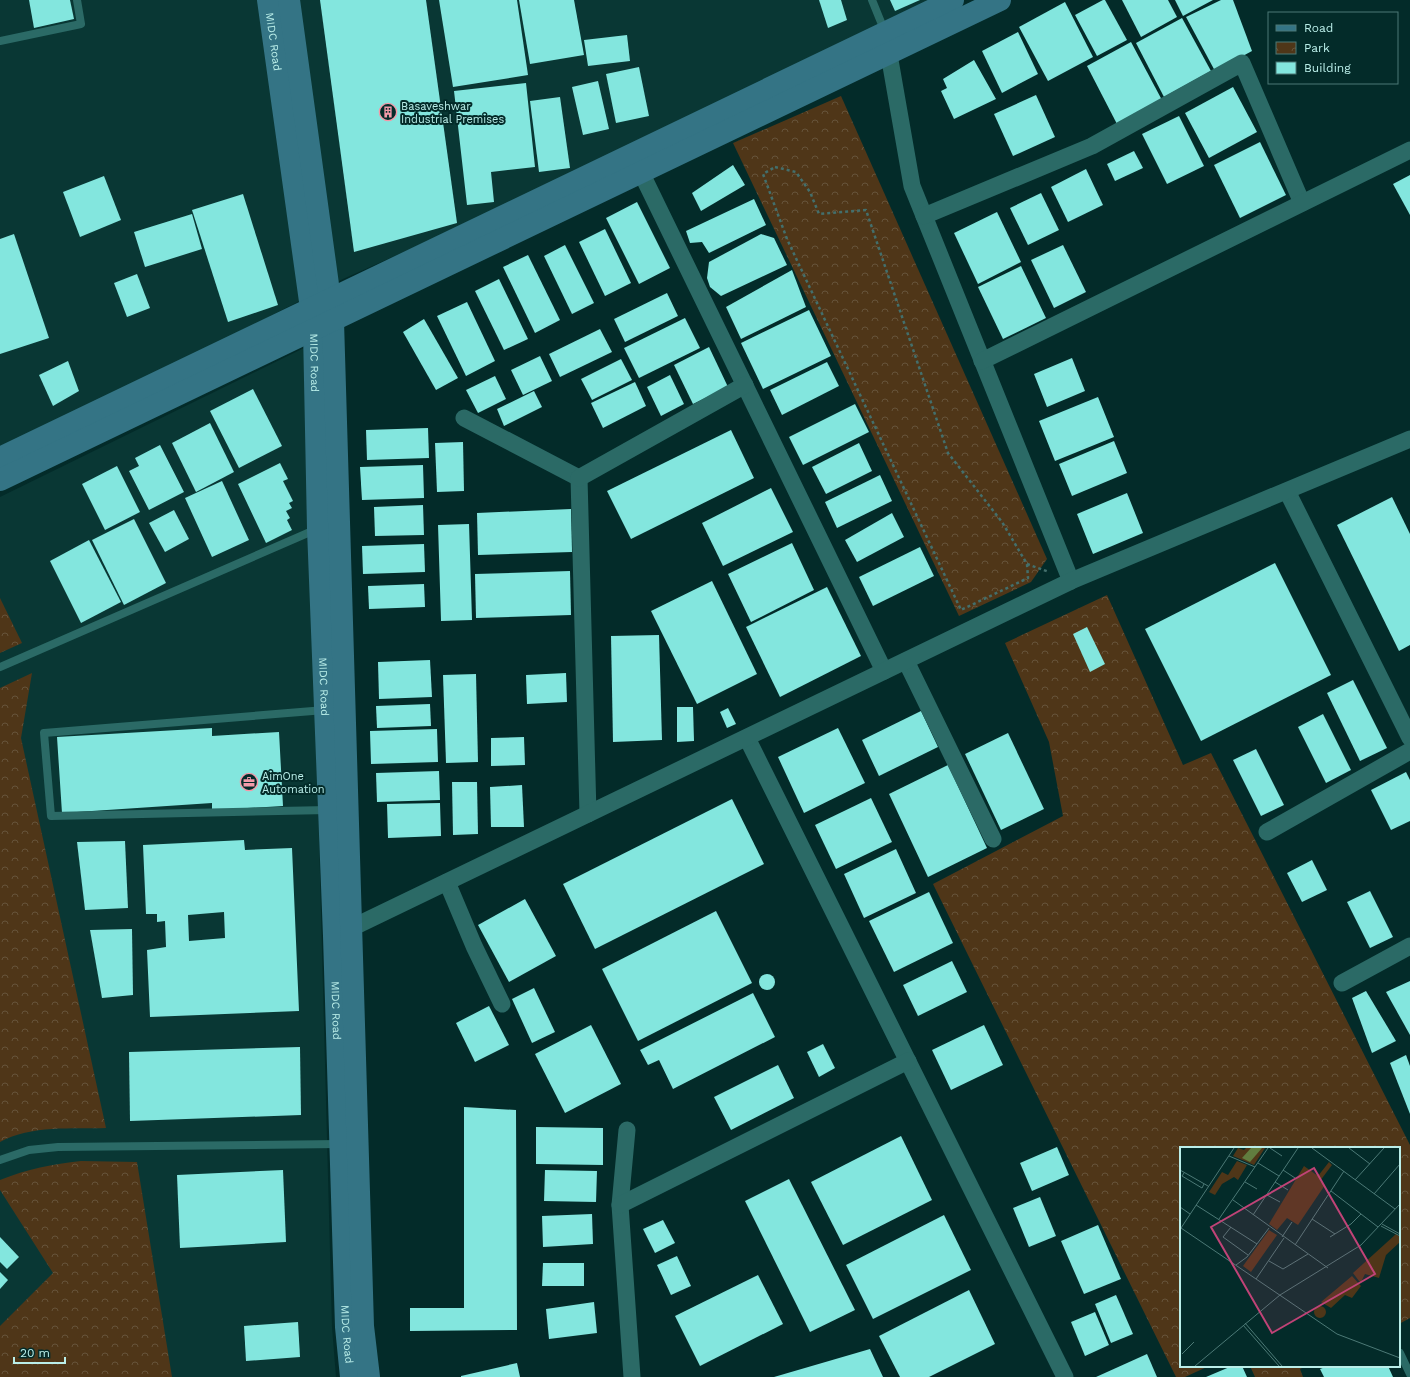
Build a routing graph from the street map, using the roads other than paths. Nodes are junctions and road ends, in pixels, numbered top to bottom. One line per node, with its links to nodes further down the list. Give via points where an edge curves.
1 (77, 0): 7 (lane, via 81,24)
2 (268, 0): 11 (main road, MIDC Road)
3 (289, 0): 11 (main road, MIDC Road)
4 (872, 0): 8 (lane)
5 (953, 0): 8 (main road)
6 (1000, 0): 8 (main road)
7 (0, 41)
8 (887, 43): 10 (main road); 13 (street, via 912,186)
9 (1410, 150): 12 (street)
10 (637, 163): 14 (main road); 16 (main road); 18 (street)
11 (305, 196): 14 (main road, MIDC Road); 15 (main road, MIDC Road)
12 (1302, 203): 13 (street, via 1242,63 1092,146); 17 (street)
13 (924, 216): 17 (street)
14 (331, 299): 15 (main road); 16 (main road, MIDC Road)
15 (311, 309): 16 (main road, MIDC Road); 21 (main road)
16 (324, 325): 23 (main road); 25 (main road, MIDC Road); 39 (main road, MIDC Road)
17 (982, 361): 26 (street)
18 (745, 385): 22 (street); 29 (street)
19 (464, 418): 22 (street)
20 (1410, 439): 24 (street)
21 (0, 458)
22 (579, 478): 35 (street)
23 (0, 480)
24 (1287, 491): 26 (street); 32 (street)
25 (318, 529): 28 (lane); 30 (main road, MIDC Road)
26 (1071, 581): 27 (street)
27 (906, 661): 29 (street); 37 (street)
28 (0, 667)
29 (884, 671): 31 (street)
30 (325, 710): 34 (main road, MIDC Road); 34 (lane, via 44,733 51,816)
31 (747, 738): 35 (street); 43 (street)
32 (1410, 738)
33 (1410, 751): 36 (street)
34 (329, 810): 39 (main road, MIDC Road)
35 (588, 814): 38 (street)
36 (1266, 832)
37 (993, 839)
38 (447, 882): 39 (street); 42 (street)
39 (343, 932): 45 (main road, MIDC Road)
40 (1410, 946): 41 (street)
41 (1342, 983)
42 (502, 1004)
43 (908, 1061): 47 (street); 53 (street)
44 (627, 1130): 47 (street)
45 (349, 1144): 46 (lane, via 58,1147 29,1150); 50 (main road, MIDC Road, via 346,1327); 51 (main road, MIDC Road)
46 (0, 1160)
47 (620, 1205): 52 (street)
48 (1400, 1353): 49 (lane)
49 (1410, 1374)
50 (351, 1377)
51 (369, 1377)
52 (632, 1377)
53 (1065, 1377)

